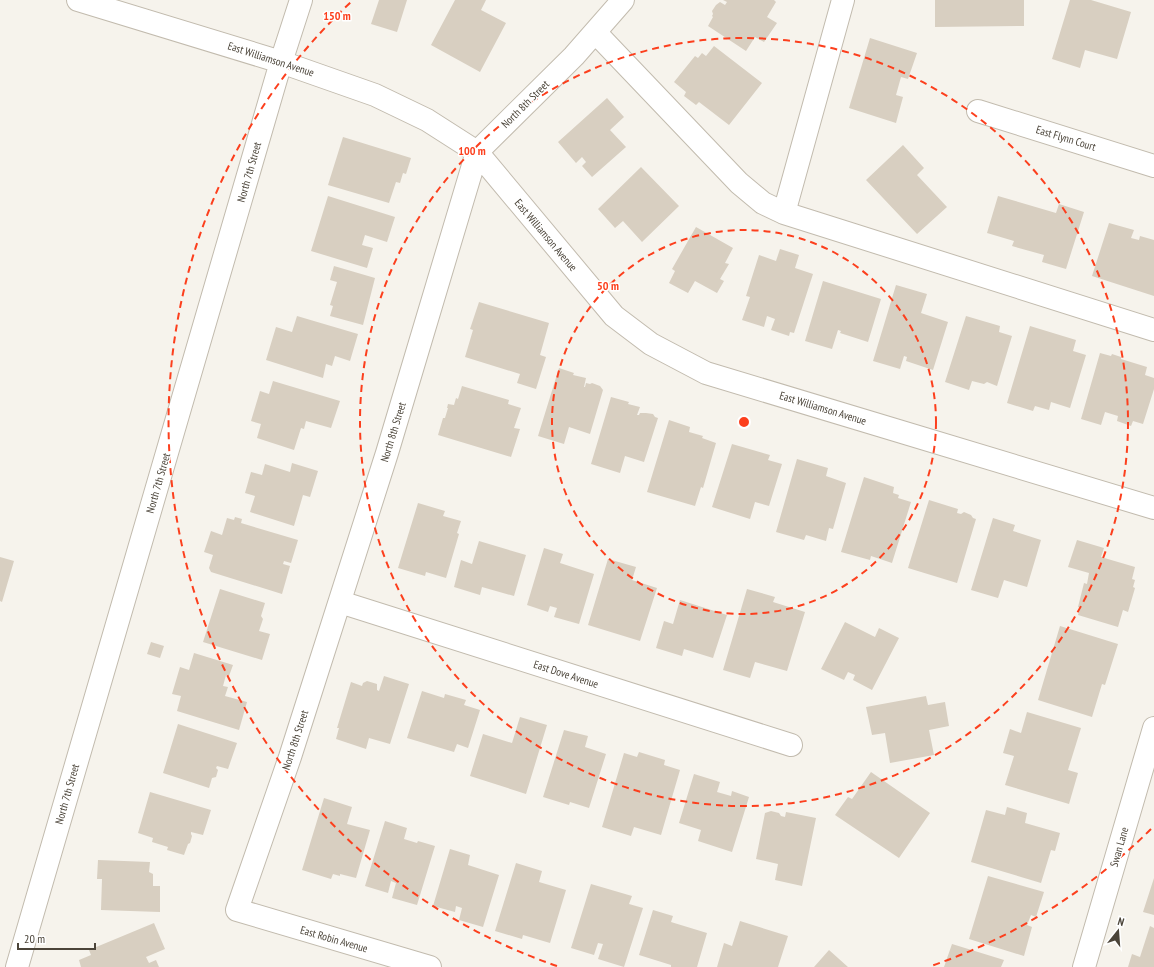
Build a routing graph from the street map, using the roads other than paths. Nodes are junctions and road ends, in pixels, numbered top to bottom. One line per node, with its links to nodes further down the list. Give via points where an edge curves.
1 (78, 0): 6 (street, East Williamson Avenue)
2 (301, 0): 6 (street, North 7th Street)
3 (624, 0): 5 (street, North 8th Street)
4 (843, 0): 10 (street)
5 (595, 32): 8 (street, North 8th Street); 10 (street, via 740,183 763,203)
6 (281, 62): 8 (street, East Williamson Avenue, via 375,95 427,120); 17 (street, North 7th Street)
7 (978, 111): 9 (street, East Flynn Court)
8 (477, 152): 12 (street, East Williamson Avenue, via 614,316 651,344 706,373); 13 (street, North 8th Street)
9 (1154, 166)
10 (784, 213): 11 (street)
11 (1154, 330)
12 (1154, 508)
13 (340, 602): 15 (street, East Dove Avenue); 16 (street, North 8th Street)
14 (1154, 728): 19 (street, Swan Lane)
15 (791, 745)
16 (237, 910): 18 (street, East Robin Avenue)
17 (17, 967)
18 (430, 967)
19 (1084, 967)

